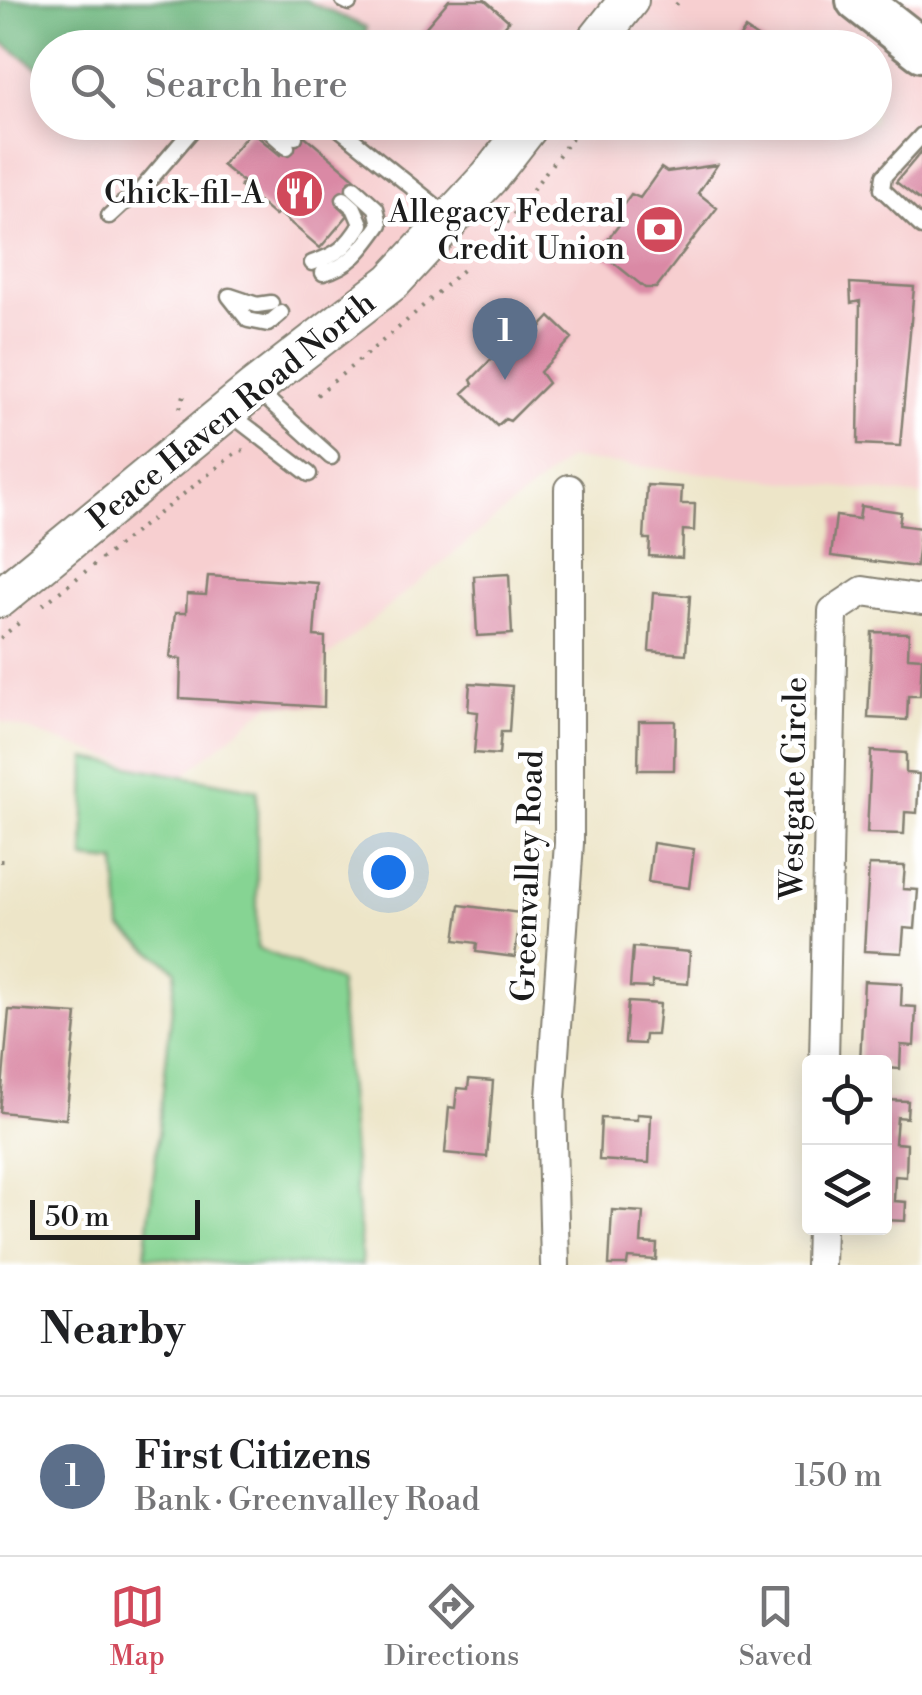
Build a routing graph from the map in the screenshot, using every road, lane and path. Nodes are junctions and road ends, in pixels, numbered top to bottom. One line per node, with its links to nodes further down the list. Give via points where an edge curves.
1 (629, 0): 3 (main road)
2 (858, 0): 4 (main road)
3 (605, 30)
4 (922, 50)
5 (922, 135): 14 (lane, via 884,176 882,188)
6 (184, 140): 11 (lane, via 135,197)
7 (353, 140): 12 (lane)
8 (518, 140): 12 (main road, Peace Haven Road North)
9 (570, 140): 13 (path)
10 (349, 194): 16 (lane, via 361,224)
11 (109, 216)
12 (451, 219): 20 (main road, Peace Haven Road North, via 394,281)
13 (507, 223)
14 (922, 227)
15 (466, 267): 19 (path)
16 (318, 268)
17 (229, 296): 18 (lane, via 248,320 268,324)
18 (276, 308)
19 (317, 395)
20 (241, 400): 22 (lane); 23 (lane); 27 (main road, Peace Haven Road North)
21 (249, 449): 26 (path, via 238,451)
22 (331, 457)
23 (309, 474)
24 (569, 489): 31 (street, Greenvalley Road, via 569,844 552,1097)
25 (922, 600): 29 (street, Westgate Circle, via 863,591 833,611)
26 (42, 606)
27 (14, 607): 28 (path)
28 (0, 638)
29 (824, 1055)
30 (820, 1235): 32 (street)
31 (555, 1265)
32 (820, 1265)

